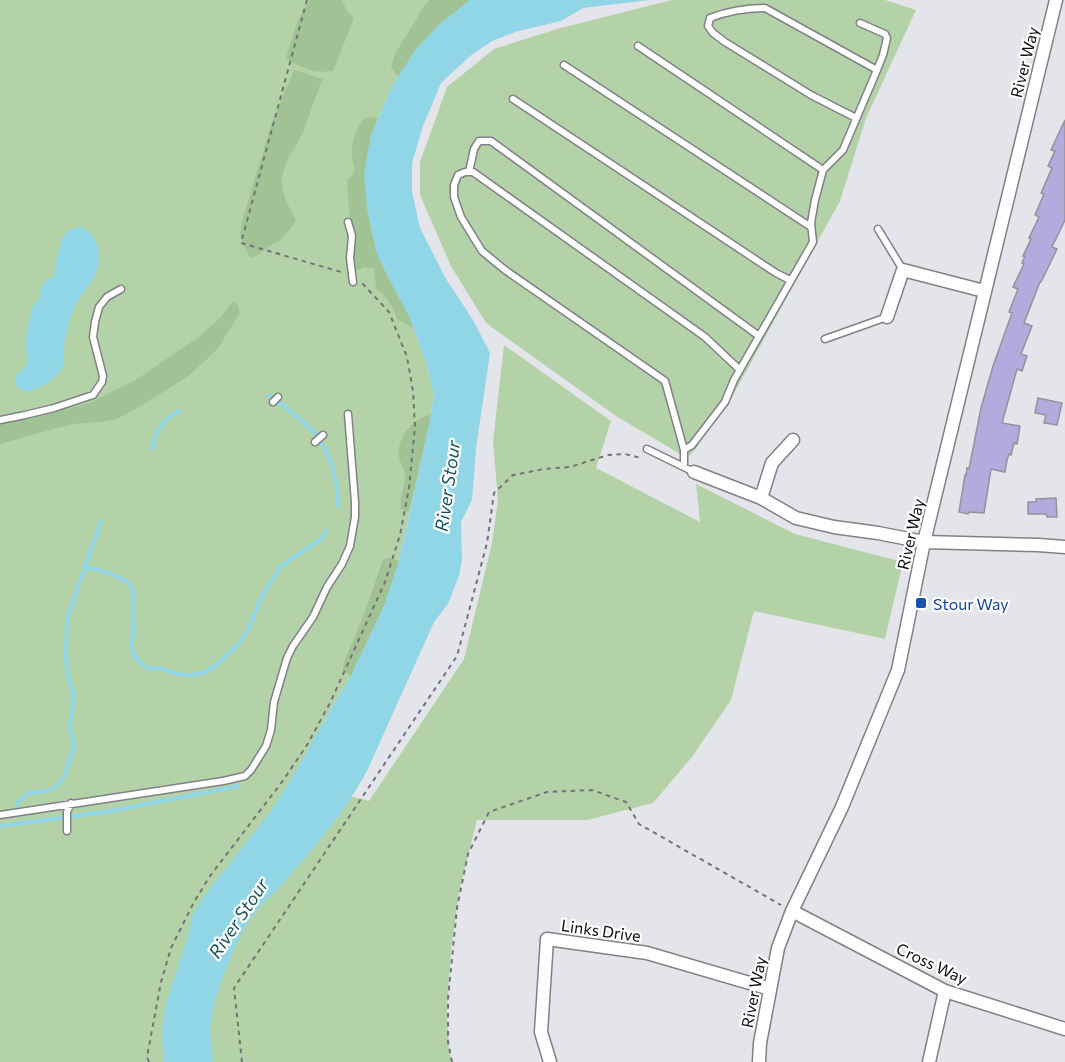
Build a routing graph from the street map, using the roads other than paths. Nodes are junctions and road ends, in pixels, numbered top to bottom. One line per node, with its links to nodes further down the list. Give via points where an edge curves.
1 (1056, 0): 17 (street, River Way)
2 (860, 23): 5 (lane, via 885,34 887,39)
3 (638, 46): 8 (lane)
4 (564, 65): 11 (lane)
5 (877, 70): 7 (lane); 7 (lane, via 765,8 731,11 710,18 708,26 725,42)
6 (513, 99): 15 (lane)
7 (856, 118): 8 (lane, via 843,150)
8 (823, 170): 11 (lane)
9 (469, 172): 19 (lane, via 479,141 490,141); 21 (lane, via 705,337); 28 (lane, via 458,175 454,196 461,217 482,251 665,381)
10 (348, 222): 14 (lane, via 352,236)
11 (811, 227): 15 (lane, via 813,242)
12 (878, 229): 13 (lane)
13 (903, 270): 17 (street); 18 (street)
14 (352, 279)
15 (790, 280): 19 (lane)
16 (121, 289): 23 (lane, via 99,307 95,322 93,337 103,376 93,395)
17 (984, 291): 31 (street, River Way)
18 (887, 317): 20 (lane)
19 (759, 336): 21 (lane)
20 (825, 339)
21 (740, 370): 28 (lane, via 725,402)
22 (348, 414): 33 (lane, via 356,502 350,546 313,617 286,658 266,746 251,770 245,776 223,781)
23 (0, 420)
24 (323, 435): 26 (lane)
25 (793, 440): 30 (street, via 772,463)
26 (315, 442)
27 (647, 449): 29 (lane)
28 (684, 450): 29 (lane)
29 (689, 470): 30 (street)
30 (761, 498): 31 (street, via 796,519)
31 (924, 542): 32 (street); 36 (street, River Way, via 898,670 842,807)
32 (1065, 547)
33 (71, 803): 34 (lane); 35 (lane)
34 (0, 815)
35 (66, 831)
36 (792, 911): 37 (street, River Way, via 778,948); 38 (street, Cross Way)
37 (770, 989): 40 (street, Links Drive, via 647,953 548,939 542,1032); 41 (street, River Way)
38 (945, 991): 39 (street, Cross Way); 42 (street)
39 (1065, 1029)
40 (550, 1062)
41 (759, 1062)
42 (929, 1062)

